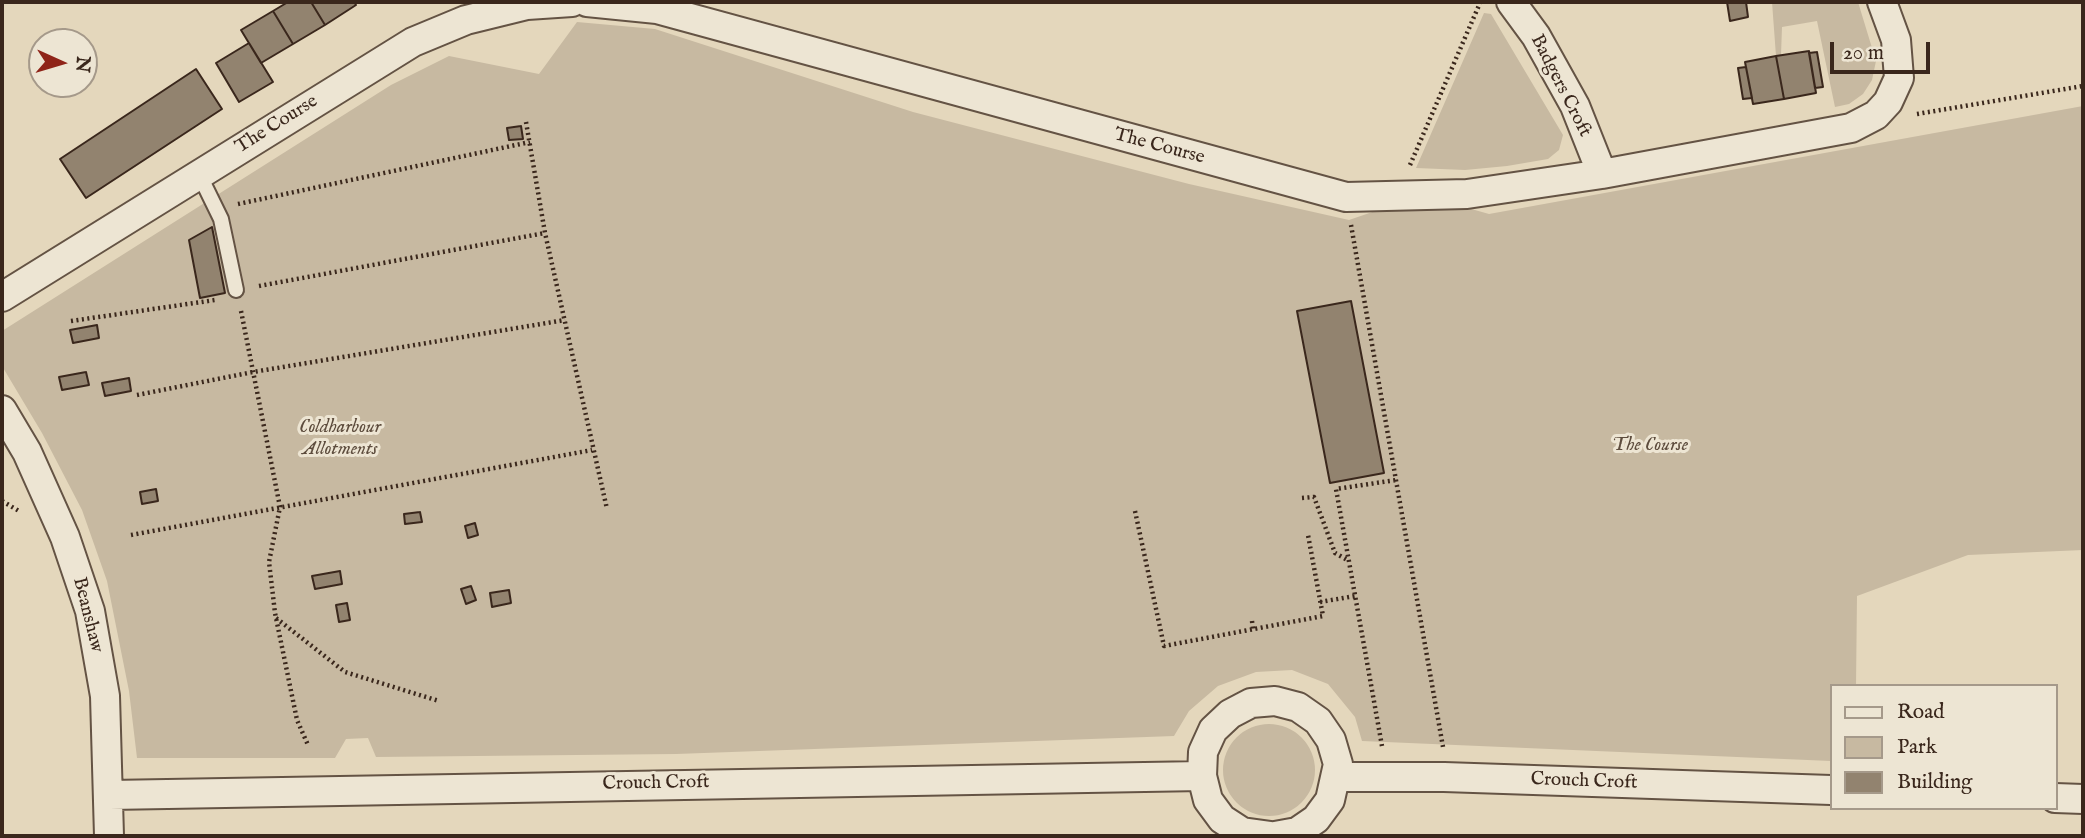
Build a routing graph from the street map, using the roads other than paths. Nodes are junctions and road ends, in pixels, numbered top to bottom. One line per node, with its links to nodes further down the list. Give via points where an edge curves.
1 (572, 2): 5 (street, The Course, via 527,5 466,20 413,42)
2 (587, 2): 6 (street, The Course, via 657,9 1346,197 1467,194)
3 (1511, 2): 6 (street, Badgers Croft, via 1575,106)
4 (1882, 2): 6 (street, The Course, via 1896,40 1899,78 1888,102 1863,122 1851,128)
5 (199, 174): 7 (lane, via 216,209); 8 (street, The Course)
6 (1602, 174)
7 (237, 293)
8 (2, 297)
9 (2, 410): 13 (street, Beanshaw, via 27,452 65,537 90,611 106,696)
10 (1202, 776): 11 (street, via 1203,752 1213,730 1230,713 1251,703 1275,701 1298,707 1318,721 1331,740); 13 (street, Crouch Croft); 17 (street, via 1208,800 1222,819 1242,832)
11 (1338, 777): 12 (street, Crouch Croft); 17 (street, via 1330,800 1316,819 1297,832)
12 (1829, 790)
13 (110, 795): 16 (street, Beanshaw)
14 (2057, 798): 15 (street)
15 (2083, 799)
16 (109, 836)
17 (1273, 836)

